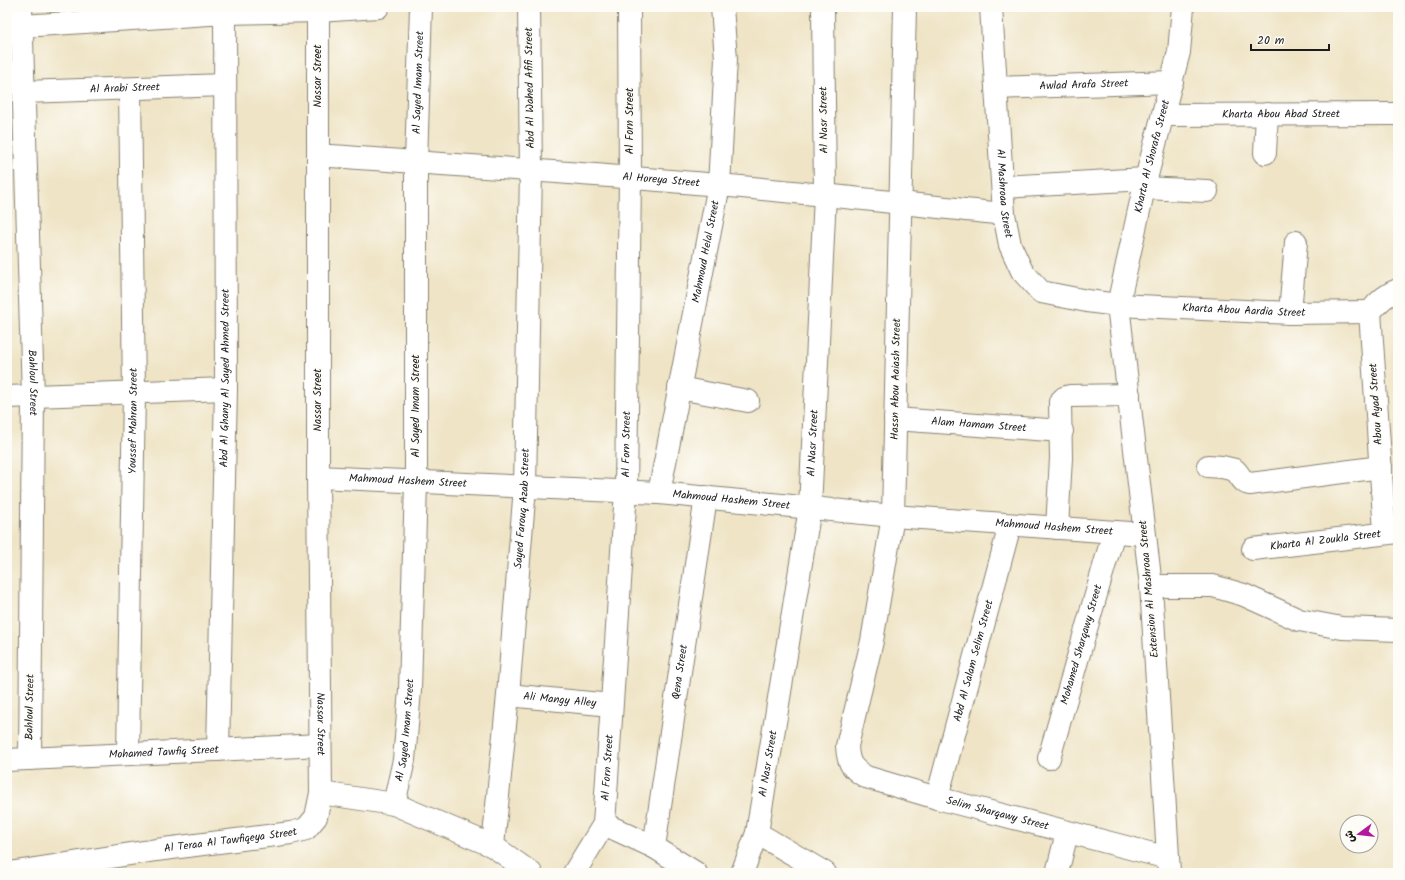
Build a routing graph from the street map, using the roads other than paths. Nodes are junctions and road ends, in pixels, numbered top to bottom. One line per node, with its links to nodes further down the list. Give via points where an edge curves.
1 (378, 7): 10 (street)
2 (421, 7): 23 (street, Al Sayed Imam Street)
3 (529, 7): 24 (street, Abd Al Wahed Afifi Street)
4 (629, 7): 25 (street, Al Forn Street)
5 (722, 7): 27 (street, Mahmoud Helal Street, via 726,59)
6 (823, 7): 30 (street, Al Nasr Street)
7 (906, 7): 31 (street, Hassn Abou Aaiash Street)
8 (991, 7): 15 (street, Al Mashroaa Street)
9 (1183, 7): 13 (street, Kharta Al Shorafa Street, via 1179,52)
10 (318, 9): 11 (street); 22 (street, Nassar Street)
11 (225, 10): 12 (street); 14 (street, Abd Al Ghany Al Sayed Ahmed Street)
12 (21, 16): 17 (street, Bahloul Street)
13 (1172, 82): 15 (street, Awlad Arafa Street); 20 (street, Kharta Al Shorafa Street)
14 (225, 85): 16 (street, Al Arabi Street); 39 (street, Abd Al Ghany Al Sayed Ahmed Street)
15 (996, 88): 28 (street, Al Mashroaa Street)
16 (130, 89): 17 (street, Al Arabi Street); 40 (street, Youssef Mahran Street)
17 (24, 92): 42 (street, Bahloul Street)
18 (1267, 114): 19 (street, Kharta Abou Abad Street); 20 (street, Kharta Abou Abad Street); 21 (street)
19 (1398, 114)
20 (1164, 115): 26 (street, Kharta Al Shorafa Street)
21 (1265, 154)
22 (318, 155): 23 (street, Al Horeya Street); 49 (street, Nassar Street)
23 (416, 162): 24 (street, Al Horeya Street); 50 (street, Al Sayed Imam Street)
24 (531, 170): 25 (street, Al Horeya Street); 51 (street, Sayed Farouq Azab Street)
25 (630, 178): 27 (street, Al Horeya Street); 52 (street, Al Forn Street)
26 (1146, 183): 28 (street); 29 (street); 35 (street, Kharta Al Shorafa Street)
27 (719, 185): 30 (street, Al Horeya Street); 38 (street, Mahmoud Helal Street)
28 (1002, 187): 32 (street, Al Mashroaa Street)
29 (1207, 191)
30 (825, 195): 31 (street, Al Horeya Street); 55 (street, Al Nasr Street)
31 (901, 203): 32 (street, Al Horeya Street); 45 (street, Hassn Abou Aaiash Street)
32 (1004, 214): 35 (street, Al Mashroaa Street, via 1010,245 1022,272 1041,292)
33 (1296, 242): 37 (street)
34 (1398, 290): 36 (street, via 1377,303)
35 (1118, 305): 37 (street, Kharta Abou Aardia Street); 41 (street, Extension Al Mashroaa Street)
36 (1370, 312): 37 (street, Kharta Abou Aardia Street); 48 (street, Abou Ayad Street)
37 (1290, 313)
38 (679, 388): 44 (street); 53 (street, Mahmoud Helal Street)
39 (226, 389): 40 (street); 69 (street, Abd Al Ghany Al Sayed Ahmed Street)
40 (134, 393): 42 (street); 70 (street, Youssef Mahran Street)
41 (1129, 395): 46 (street, via 1064,398 1060,402); 61 (street, Extension Al Mashroaa Street)
42 (33, 396): 43 (street); 72 (street, Bahloul Street)
43 (7, 397)
44 (748, 401)
45 (895, 419): 46 (street, Alam Hamam Street); 56 (street, Hassn Abou Aaiash Street)
46 (1062, 431): 58 (street)
47 (1208, 466): 48 (street, via 1236,470 1242,481 1250,484)
48 (1381, 467): 60 (street, Abou Ayad Street)
49 (318, 477): 50 (street, Mahmoud Hashem Street); 67 (street, Nassar Street)
50 (416, 483): 51 (street, Mahmoud Hashem Street); 76 (street, Al Sayed Imam Street, via 410,690 404,760)
51 (525, 487): 52 (street, Mahmoud Hashem Street); 65 (street, Sayed Farouq Azab Street)
52 (626, 491): 53 (street, Mahmoud Hashem Street); 66 (street, Al Forn Street)
53 (659, 493): 54 (street, Mahmoud Hashem Street)
54 (706, 497): 55 (street, Mahmoud Hashem Street); 81 (street, Qena Street)
55 (810, 508): 56 (street, Mahmoud Hashem Street); 79 (street, Al Nasr Street)
56 (893, 516): 57 (street, Mahmoud Hashem Street); 68 (street, Hassn Abou Aaiash Street, via 872,641)
57 (1010, 524): 58 (street, Mahmoud Hashem Street); 75 (street, Abd Al Salam Selim Street)
58 (1057, 528): 59 (street, Mahmoud Hashem Street)
59 (1114, 532): 61 (street, Mahmoud Hashem Street); 71 (street, Mohamed Sharqawy Street)
60 (1391, 532): 62 (street, Kharta Al Zoukla Street)
61 (1144, 534): 63 (street, Extension Al Mashroaa Street)
62 (1253, 549)
63 (1151, 586): 64 (street, via 1213,586 1244,595 1298,620 1342,628); 83 (street, Extension Al Mashroaa Street)
64 (1398, 630)
65 (508, 695): 66 (street, Ali Mangy Alley); 80 (street, Sayed Farouq Azab Street)
66 (611, 705): 77 (street, Al Forn Street)
67 (320, 744): 69 (street, Mohamed Tawfiq Street); 74 (street, Nassar Street)
68 (847, 746): 75 (street, Selim Sharqawy Street, via 850,764 866,777)
69 (218, 750): 70 (street, Mohamed Tawfiq Street)
70 (128, 754): 72 (street, Mohamed Tawfiq Street)
71 (1049, 758)
72 (30, 759): 73 (street, Mohamed Tawfiq Street)
73 (7, 760)
74 (321, 793): 76 (street); 84 (street, Al Teraa Al Tawfiqeya Street, via 316,817 306,829 291,833 156,850)
75 (937, 798): 78 (street, Selim Sharqawy Street)
76 (394, 804): 80 (street)
77 (604, 824): 81 (street); 86 (street, Al Forn Street)
78 (1067, 832): 83 (street, Selim Sharqawy Street); 90 (street)
79 (756, 833): 88 (street, Al Nasr Street); 89 (street)
80 (493, 846): 85 (street)
81 (654, 847): 82 (street)
82 (670, 866): 87 (street)
83 (1169, 866)
84 (9, 873)
85 (531, 873)
86 (574, 873)
87 (696, 873)
88 (742, 873)
89 (825, 873)
90 (1057, 873)

